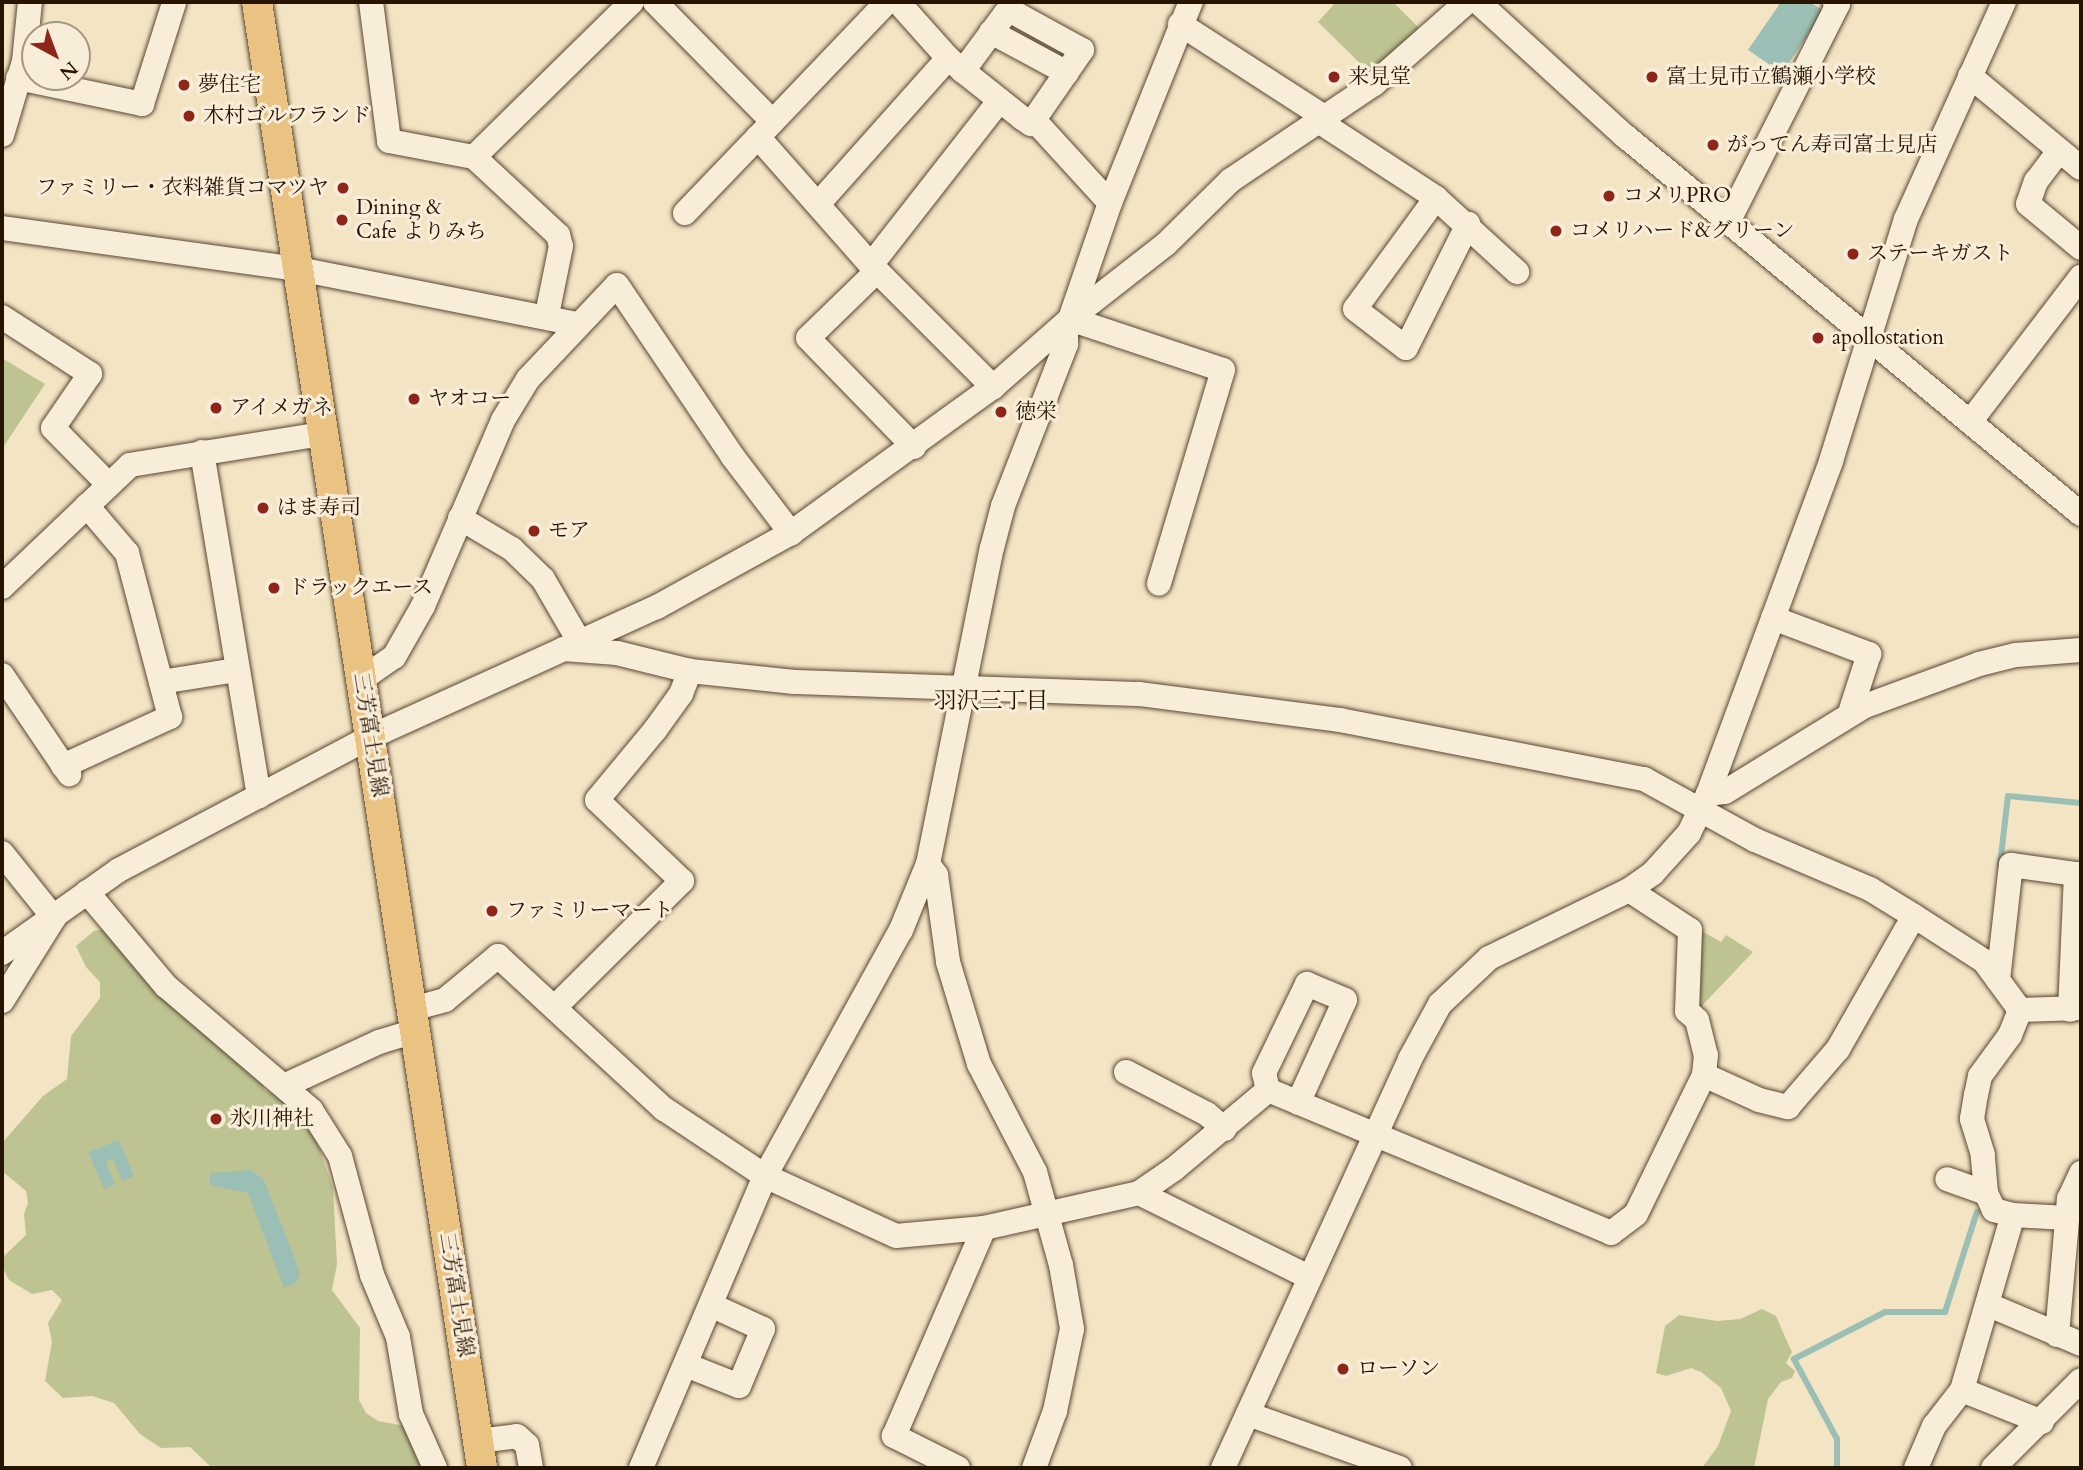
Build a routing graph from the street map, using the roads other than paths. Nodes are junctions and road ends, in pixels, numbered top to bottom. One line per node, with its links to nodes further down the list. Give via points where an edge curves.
1 (30, 2): 15 (street)
2 (175, 2): 15 (street, via 142,104)
3 (257, 2): 34 (main road, 三芳富士見線)
4 (372, 2): 23 (street, via 389,141)
5 (632, 2): 23 (street)
6 (655, 2): 20 (street)
7 (887, 2): 20 (street)
8 (898, 2): 14 (street)
9 (1466, 2): 18 (street, via 1374,84)
10 (1478, 2): 29 (street, via 1583,100)
11 (1835, 2): 29 (street, via 1838,4)
12 (2004, 2): 16 (street)
13 (1185, 13): 18 (street); 27 (street)
14 (956, 64): 17 (street); 19 (street, via 1005,14 1013,12 1082,50); 26 (street)
15 (15, 68): 21 (street)
16 (1970, 76): 22 (street); 41 (street, via 1910,208)
17 (1000, 100): 19 (street, via 1031,124); 33 (street)
18 (1320, 118): 25 (street); 39 (street, via 1231,180 1166,244)
19 (1035, 121): 27 (street)
20 (764, 128): 26 (street); 28 (street)
21 (2, 135)
22 (2059, 151): 24 (street); 32 (street, via 2036,181 2028,204)
23 (474, 157): 37 (street, via 558,235 561,246)
24 (2081, 168)
25 (1436, 198): 30 (street); 30 (street, via 1355,309 1406,348)
26 (819, 203): 33 (street)
27 (1110, 203): 39 (street)
28 (685, 213)
29 (1728, 222): 41 (street)
30 (1468, 224): 35 (street)
31 (2, 228): 34 (street)
32 (2081, 248)
33 (874, 268): 42 (street); 45 (street, via 808,338)
34 (299, 269): 37 (street); 44 (main road, 三芳富士見線)
35 (1517, 272)
36 (2081, 277): 43 (street)
37 (547, 315): 40 (street)
38 (2, 317): 47 (street, via 90,373 53,428)
39 (1068, 322): 42 (street); 52 (street, via 1223,370); 62 (street, via 1066,344 1003,506)
40 (578, 324): 50 (street, via 528,379 503,420); 51 (street, via 617,285 622,288 733,457)
41 (1867, 339): 43 (street); 54 (street, via 1853,395)
42 (993, 387): 45 (street)
43 (1970, 422): 49 (street)
44 (321, 435): 46 (street); 60 (main road, 三芳富士見線)
45 (914, 447): 51 (street)
46 (202, 452): 47 (street, via 130,465); 57 (street)
47 (108, 484): 48 (street)
48 (87, 506): 53 (street); 61 (street, via 127,553)
49 (2081, 513)
50 (460, 518): 55 (street, via 512,549 543,579); 60 (street, via 423,607 394,657)
51 (791, 533): 55 (street, via 657,607)
52 (1159, 584)
53 (2, 587)
54 (1773, 618): 63 (street, via 1869,654); 66 (street)
55 (571, 645): 58 (street); 64 (street)
56 (2081, 650): 63 (street, via 2016,655 1979,664)
57 (236, 670): 61 (street); 65 (street)
58 (690, 671): 62 (street, via 798,683); 76 (street, via 681,694 656,730 597,800 682,881)
59 (2, 675): 61 (street, via 66,770 170,718)
60 (362, 679): 64 (main road, 三芳富士見線)
61 (161, 682)
62 (963, 686): 66 (street, via 1139,694 1340,720 1644,779); 68 (street)
63 (1850, 713): 66 (street)
64 (370, 737): 65 (street); 79 (main road, 三芳富士見線)
65 (259, 796): 70 (street)
66 (1705, 801): 69 (street, via 1674,851); 71 (street, via 1755,840 1870,889)
67 (2, 853): 72 (street)
68 (929, 864): 88 (street, via 901,930); 92 (street, via 936,875 948,962 979,1064 1035,1172)
69 (1629, 890): 81 (street, via 1690,930 1687,1011 1700,1031 1706,1055); 86 (street, via 1506,948 1462,979 1427,1026)
70 (87, 892): 72 (street); 82 (street, via 166,986 241,1055)
71 (1914, 916): 74 (street, via 1984,961); 81 (street, via 1838,1049 1788,1107 1759,1100)
72 (54, 918): 73 (street); 75 (street)
73 (2, 953)
74 (1998, 980): 77 (street, via 2011,865 2076,874); 78 (street)
75 (2, 1001)
76 (555, 1007): 79 (street, via 498,956); 88 (street, via 664,1109)
77 (2076, 1009): 78 (street)
78 (2020, 1010): 91 (street, via 2010,1035 1980,1076 1976,1095 1972,1119 1983,1155)
79 (413, 1020): 82 (street, via 379,1042); 106 (main road, 三芳富士見線)
80 (1126, 1072): 85 (street, via 1184,1101)
81 (1704, 1075): 86 (street, via 1636,1214 1611,1233)
82 (284, 1086): 107 (street, via 311,1110 340,1156 372,1275 398,1337 411,1414)
83 (1268, 1090): 84 (street); 84 (street, via 1264,1073 1307,984 1345,1000); 85 (street)
84 (1298, 1103): 86 (street)
85 (1224, 1129): 90 (street)
86 (1375, 1134): 96 (street)
87 (2081, 1173): 94 (street)
88 (765, 1176): 95 (street, via 896,1236); 98 (street)
89 (1947, 1179): 91 (street)
90 (1139, 1193): 92 (street); 96 (street)
91 (1986, 1193): 93 (street, via 1994,1210)
92 (1049, 1213): 95 (street); 111 (street, via 1072,1329 1055,1411)
93 (2013, 1215): 94 (street); 97 (street)
94 (2067, 1218): 99 (street)
95 (984, 1227): 110 (street, via 894,1436)
96 (1309, 1277): 104 (street)
97 (1989, 1305): 99 (street); 103 (street)
98 (713, 1306): 101 (street); 101 (street, via 763,1329 739,1386)
99 (2057, 1335): 100 (street)
100 (2081, 1344)
101 (686, 1365): 109 (street)
102 (2081, 1380): 105 (street)
103 (1962, 1390): 105 (street); 114 (street, via 1934,1426)
104 (1248, 1414): 112 (street); 113 (street)
105 (2042, 1422): 115 (street)
106 (480, 1455): 108 (street, via 517,1436 527,1445)
107 (435, 1468)
108 (531, 1468)
109 (641, 1468)
110 (958, 1468)
111 (1034, 1468)
112 (1223, 1468)
113 (1401, 1468)
114 (1916, 1468)
115 (1993, 1468)

